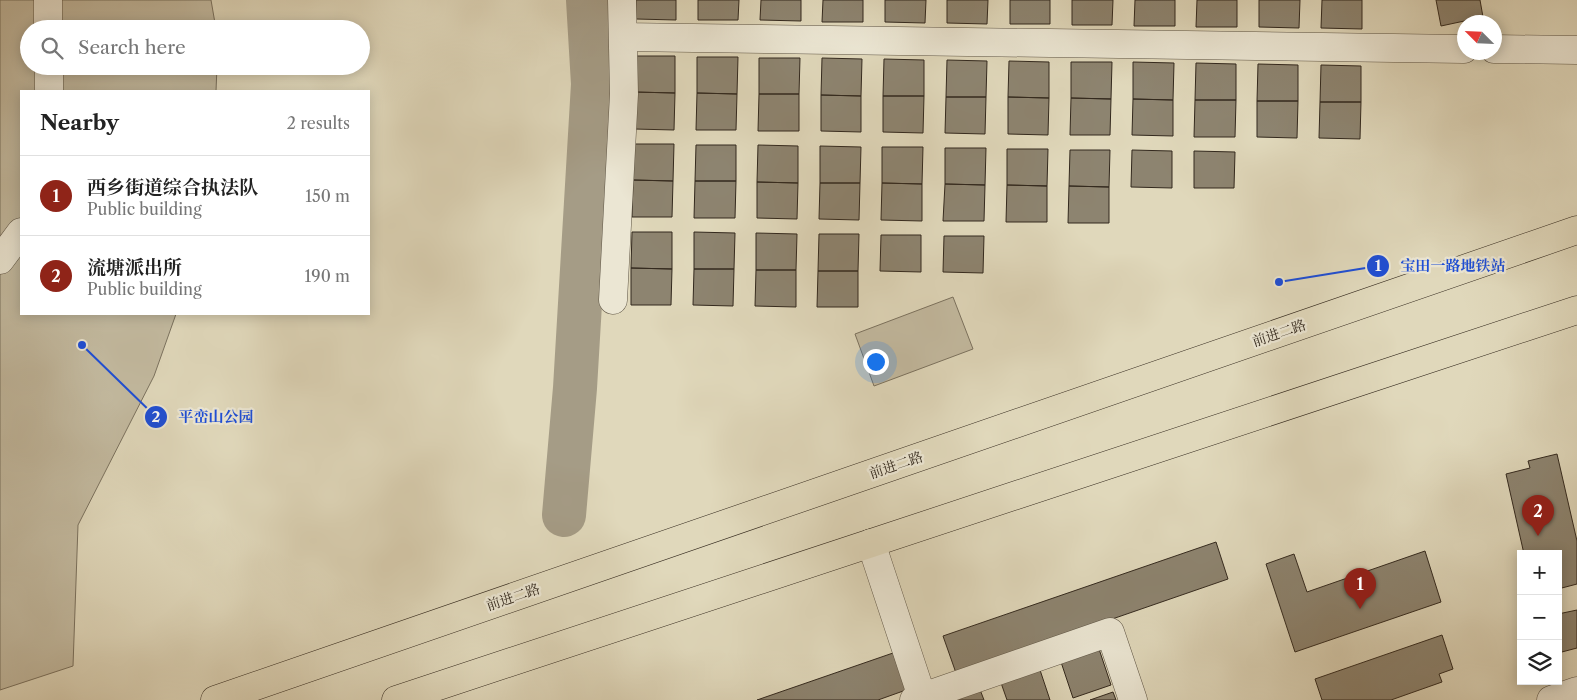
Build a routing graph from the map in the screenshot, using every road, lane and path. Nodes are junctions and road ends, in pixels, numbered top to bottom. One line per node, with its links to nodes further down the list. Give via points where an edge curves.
1 (48, 0): 3 (street)
2 (622, 0): 4 (street)
3 (48, 20)
4 (623, 37): 5 (street); 13 (street, via 624,94)
5 (1457, 48)
6 (1502, 49): 7 (street)
7 (1577, 50)
8 (48, 75): 9 (street)
9 (49, 90)
10 (1577, 230): 18 (main road, 前进二路)
11 (20, 233): 12 (street)
12 (0, 260)
13 (613, 300)
14 (1577, 310): 15 (main road)
15 (871, 543): 17 (street); 19 (main road)
16 (1577, 691): 21 (street)
17 (920, 699): 20 (street, via 1110,632)
18 (214, 700)
19 (396, 700)
20 (1133, 700)
21 (1551, 700)

